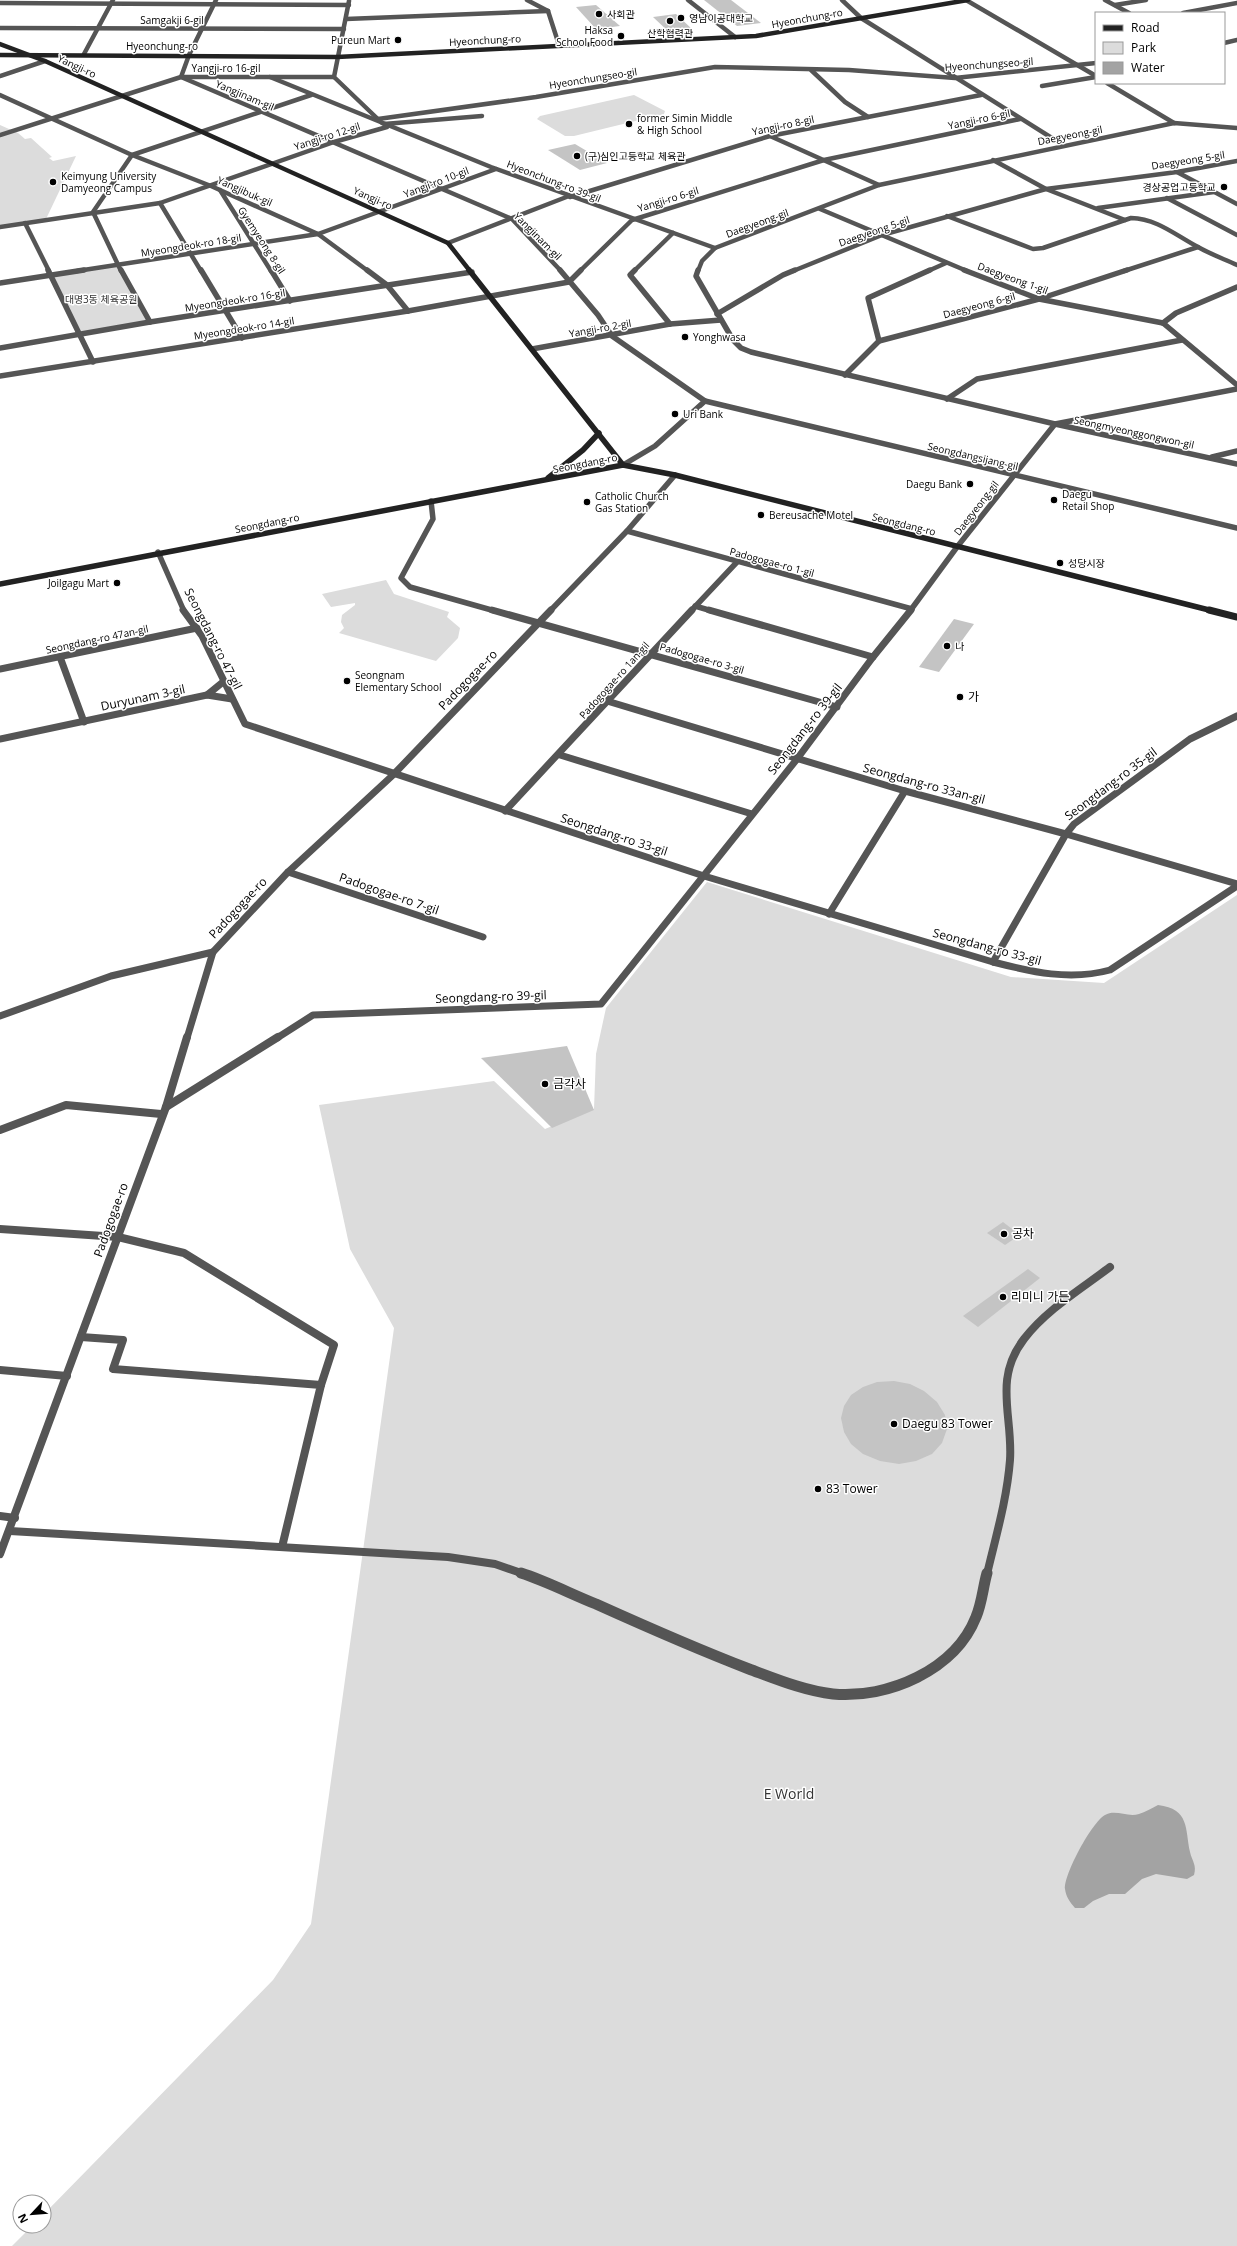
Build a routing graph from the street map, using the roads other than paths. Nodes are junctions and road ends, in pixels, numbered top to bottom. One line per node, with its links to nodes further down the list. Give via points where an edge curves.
1 (527, 0): 14 (street)
2 (688, 0): 23 (street)
3 (842, 0): 17 (street)
4 (967, 0): 17 (main road, Hyeonchung-ro); 35 (street)
5 (1105, 0): 13 (street)
6 (1146, 0): 13 (street)
7 (52, 2): 8 (street); 11 (street)
8 (113, 2): 9 (street); 19 (street)
9 (215, 2): 10 (street); 21 (street)
10 (349, 2): 18 (street)
11 (0, 3)
12 (1237, 3): 16 (street)
13 (1115, 5): 15 (street)
14 (548, 11): 18 (street); 27 (street)
15 (1127, 12)
16 (1188, 12)
17 (861, 18): 23 (main road, Hyeonchung-ro, via 756,36); 43 (street)
18 (346, 19): 22 (street)
19 (98, 27): 20 (street, Samgakji 6-gil); 21 (street, Samgakji 6-gil); 28 (street)
20 (0, 28)
21 (202, 28): 22 (street, Samgakji 6-gil); 29 (street)
22 (344, 29): 32 (street)
23 (735, 37): 27 (main road, Hyeonchung-ro)
24 (1237, 40): 25 (street)
25 (1225, 43)
26 (0, 44): 31 (main road, Yangji-ro)
27 (559, 45): 32 (main road, Hyeonchung-ro)
28 (84, 54): 29 (main road, Hyeonchung-ro); 31 (main road, Hyeonchung-ro)
29 (189, 55): 32 (main road, Hyeonchung-ro); 40 (street)
30 (0, 56): 31 (main road, Hyeonchung-ro)
31 (31, 56): 33 (main road, Yangji-ro)
32 (338, 57): 42 (street)
33 (45, 61): 38 (street); 49 (main road, Yangji-ro)
34 (1095, 63): 35 (street, Hyeonchungseo-gil)
35 (1078, 65): 37 (street); 43 (street, Hyeonchungseo-gil)
36 (811, 70): 43 (street, Hyeonchungseo-gil, via 849,70); 52 (street, via 845,102); 54 (street, Hyeonchungseo-gil, via 715,67)
37 (1095, 75)
38 (0, 76)
39 (1095, 76): 45 (street)
40 (181, 77): 41 (street, Yangji-ro 16-gil); 49 (street, Yangji-ro 16-gil); 50 (street, Yangjinam-gil)
41 (270, 77): 42 (street, Yangji-ro 16-gil); 47 (street, Hyeonchung-ro 39-gil)
42 (334, 77): 54 (street, Hyeonchung-ro 39-gil)
43 (955, 78): 48 (street)
44 (1109, 84): 56 (street)
45 (1042, 86)
46 (0, 95): 53 (street, Yangjibuk-gil)
47 (311, 95): 50 (street); 57 (street, Hyeonchung-ro 39-gil)
48 (981, 95): 52 (street, Yangji-ro 8-gil); 55 (street)
49 (121, 97): 53 (street); 59 (main road, Yangji-ro)
50 (260, 111): 59 (street); 62 (street, Yangjinam-gil)
51 (482, 116): 57 (street, Hyeonchung-ro 39-gil)
52 (868, 117): 61 (street, Yangji-ro 8-gil)
53 (55, 119): 60 (street); 64 (street, Yangjibuk-gil)
54 (378, 119): 57 (street, Hyeonchung-ro 39-gil)
55 (1020, 119): 63 (street); 65 (street, Yangji-ro 6-gil)
56 (1174, 123): 58 (street, Daegyeong-gil); 63 (street, Daegyeong-gil)
57 (385, 126): 62 (street, Yangji-ro 12-gil); 69 (street, Hyeonchung-ro 39-gil)
58 (1237, 128)
59 (201, 130): 64 (street); 68 (main road, Yangji-ro)
60 (0, 135)
61 (770, 136): 65 (street); 77 (street, Yangji-ro 8-gil)
62 (334, 142): 68 (street, Yangji-ro 12-gil); 74 (street, Yangjinam-gil)
63 (1063, 145): 66 (street, Daegyeong-gil)
64 (132, 155): 72 (street, Yangjibuk-gil); 83 (street)
65 (824, 160): 71 (street); 87 (street, Yangji-ro 6-gil)
66 (993, 160): 71 (street, Daegyeong-gil); 75 (street)
67 (1237, 160): 70 (street, Daegyeong 5-gil)
68 (274, 164): 72 (street, Yangji-ro 12-gil); 84 (main road, Yangji-ro)
69 (496, 169): 74 (street, Yangji-ro 10-gil); 77 (street, Hyeonchung-ro 39-gil)
70 (1177, 172): 75 (street, Daegyeong 5-gil); 76 (street)
71 (879, 185): 82 (street, Daegyeong-gil)
72 (211, 186): 73 (street, Yangjibuk-gil); 79 (street, Yangji-ro 12-gil)
73 (219, 189): 92 (street, Yangjibuk-gil); 96 (street, Gyemyeong 8-gil)
74 (443, 189): 84 (street, Yangji-ro 10-gil); 86 (street, Yangjinam-gil)
75 (1046, 189): 81 (street); 85 (street, Daegyeong 5-gil)
76 (1214, 192): 78 (street); 80 (street)
77 (570, 197): 86 (street, Yangji-ro 8-gil); 87 (street, Hyeonchung-ro 39-gil)
78 (1167, 198): 81 (street); 94 (street)
79 (160, 203): 83 (street, Yangji-ro 12-gil); 99 (street)
80 (1237, 204)
81 (1098, 208): 88 (street)
82 (820, 209): 93 (street, Daegyeong 1-gil); 98 (street, Daegyeong-gil)
83 (93, 212): 89 (street, Yangji-ro 12-gil); 101 (street)
84 (382, 212): 92 (street, Myeongdeok-ro 18-gil); 95 (main road, Yangji-ro)
85 (947, 216): 88 (street, via 1032,249 1043,248); 93 (street, Daegyeong 5-gil)
86 (512, 219): 95 (street, Yangji-ro 8-gil); 105 (street, Yangjinam-gil)
87 (632, 220): 91 (street, Hyeonchung-ro 39-gil); 105 (street, Yangji-ro 6-gil)
88 (1125, 220): 97 (street, via 1142,217 1152,220)
89 (24, 223): 90 (street, Yangji-ro 12-gil); 104 (street)
90 (0, 226)
91 (673, 233): 98 (street, Hyeonchung-ro 39-gil); 118 (street, via 630,275)
92 (318, 234): 96 (street, Myeongdeok-ro 18-gil); 107 (street, Yangjibuk-gil)
93 (882, 235): 100 (street, Daegyeong 1-gil); 114 (street, Daegyeong 5-gil, via 784,275)
94 (1237, 235)
95 (448, 243): 103 (main road, Yangji-ro)
96 (254, 244): 99 (street, Myeongdeok-ro 18-gil); 111 (street, Gyemyeong 8-gil)
97 (1198, 247): 102 (street); 110 (street, Daegyeong 6-gil)
98 (715, 248): 114 (street, Daegyeong-gil, via 702,261 696,276)
99 (191, 254): 101 (street, Myeongdeok-ro 18-gil); 113 (street)
100 (946, 263): 110 (street, Daegyeong 1-gil); 122 (street, via 868,298)
101 (118, 265): 104 (street, Myeongdeok-ro 18-gil); 116 (street)
102 (1237, 265)
103 (472, 272): 107 (street, Myeongdeok-ro 16-gil); 109 (main road, Yangji-ro)
104 (51, 275): 106 (street, Myeongdeok-ro 18-gil); 119 (street)
105 (569, 282): 109 (street); 120 (street, Yangjinam-gil)
106 (0, 283)
107 (387, 285): 111 (street, Myeongdeok-ro 16-gil); 112 (street, Yangjibuk-gil)
108 (1237, 287): 117 (street, via 1176,313)
109 (490, 296): 112 (street, Myeongdeok-ro 14-gil); 126 (main road, Yangji-ro)
110 (1039, 298): 117 (street, Daegyeong 1-gil); 122 (street, Daegyeong 6-gil)
111 (290, 301): 113 (street, Myeongdeok-ro 16-gil)
112 (408, 310): 121 (street, Myeongdeok-ro 14-gil)
113 (226, 312): 116 (street, Myeongdeok-ro 16-gil); 121 (street)
114 (718, 314): 115 (street, Daegyeong-gil)
115 (721, 320): 118 (street, Yangji-ro 2-gil); 128 (street, Daegyeong-gil, via 741,348)
116 (150, 322): 119 (street, Myeongdeok-ro 16-gil)
117 (1163, 322): 123 (street)
118 (670, 324): 120 (street, Yangji-ro 2-gil)
119 (80, 335): 125 (street, Myeongdeok-ro 16-gil); 127 (street)
120 (612, 336): 126 (street, Yangji-ro 2-gil); 133 (street, Yangjinam-gil)
121 (242, 338): 127 (street, Myeongdeok-ro 14-gil)
122 (879, 340): 128 (street)
123 (1182, 340): 130 (street); 132 (street, via 978,379)
124 (0, 342): 125 (street)
125 (1, 348)
126 (532, 349): 135 (main road, Yangji-ro)
127 (93, 362): 129 (street, Myeongdeok-ro 14-gil)
128 (846, 375): 132 (street, Daegyeong-gil)
129 (0, 376)
130 (1237, 385)
131 (1237, 389): 134 (street, Daegyeong-gil)
132 (947, 399): 134 (street, Daegyeong-gil)
133 (705, 401): 138 (street, via 655,446); 141 (street, Seongdangsijang-gil)
134 (1055, 424): 137 (street, Seongmyeonggongwon-gil); 141 (street, Daegyeong-gil)
135 (599, 434): 138 (main road, Yangji-ro); 142 (main road)
136 (1237, 451): 137 (street, Seongmyeonggongwon-gil)
137 (1209, 457): 139 (street, Seongmyeonggongwon-gil)
138 (623, 464): 140 (main road, Seongdang-ro); 142 (main road, Seongdang-ro)
139 (1237, 464)
140 (675, 475): 145 (street, Padogogae-ro); 146 (main road, Seongdang-ro)
141 (1014, 475): 144 (street, Seongdangsijang-gil); 146 (street, Daegyeong-gil)
142 (546, 479): 143 (main road, Seongdang-ro)
143 (431, 501): 147 (main road, Seongdang-ro); 153 (street, Padogogae-ro 3-gil, via 433,519 401,578 403,582 427,594)
144 (1237, 528)
145 (627, 531): 148 (street, Padogogae-ro 1-gil); 153 (street, Padogogae-ro)
146 (957, 547): 151 (street, Seongdang-ro 39-gil); 152 (main road, Seongdang-ro)
147 (158, 552): 149 (main road, Seongdang-ro); 154 (street, Seongdang-ro 47-gil, via 172,579 182,608)
148 (737, 562): 150 (street, Padogogae-ro 1an-gil); 151 (street, Padogogae-ro 1-gil)
149 (0, 584)
150 (695, 606): 155 (street, Padogogae-ro 1an-gil); 156 (street)
151 (912, 609): 156 (street, Seongdang-ro 39-gil)
152 (1237, 617)
153 (539, 623): 155 (street, Padogogae-ro 3-gil); 169 (street, Padogogae-ro)
154 (197, 628): 157 (street, Seongdang-ro 47an-gil); 159 (street, Seongdang-ro 47-gil)
155 (651, 653): 162 (street, Padogogae-ro 1an-gil); 163 (street, Padogogae-ro 3-gil)
156 (873, 656): 163 (street, Seongdang-ro 39-gil)
157 (60, 657): 158 (street, Seongdang-ro 47an-gil); 165 (street)
158 (0, 669)
159 (223, 682): 160 (street); 161 (street, Seongdang-ro 47-gil)
160 (207, 696): 161 (street); 165 (street, Duryunam 3-gil)
161 (232, 699): 169 (street, Seongdang-ro 47-gil, via 245,724)
162 (607, 702): 167 (street, Padogogae-ro 1an-gil); 168 (street, Seongdang-ro 33an-gil)
163 (837, 707): 168 (street, Seongdang-ro 39-gil)
164 (1237, 716): 173 (street, Seongdang-ro 35-gil, via 1190,739 1074,824)
165 (84, 722): 166 (street, Duryunam 3-gil)
166 (0, 739)
167 (560, 756): 171 (street, Padogogae-ro 1an-gil); 172 (street)
168 (797, 759): 170 (street, Seongdang-ro 33an-gil); 172 (street, Seongdang-ro 39-gil)
169 (394, 775): 171 (street, Seongdang-ro 33-gil); 174 (street, Padogogae-ro)
170 (905, 792): 173 (street, Seongdang-ro 33an-gil); 177 (street)
171 (505, 811): 175 (street, Seongdang-ro 33-gil)
172 (752, 814): 175 (street, Seongdang-ro 39-gil)
173 (1066, 834): 176 (street, Seongdang-ro 33an-gil); 180 (street, Seongdang-ro 35-gil)
174 (288, 872): 178 (street, Padogogae-ro 7-gil); 179 (street, Padogogae-ro)
175 (704, 876): 177 (street, Seongdang-ro 33-gil); 182 (street, Seongdang-ro 39-gil, via 601,1004 313,1015)
176 (1237, 885): 180 (street, Seongdang-ro 33-gil, via 1110,970 1098,975 1030,972)
177 (829, 914): 180 (street, Seongdang-ro 33-gil)
178 (483, 937)
179 (213, 952): 181 (street, via 111,976); 182 (street, Padogogae-ro)
180 (993, 962)
181 (0, 1015)
182 (166, 1107): 183 (street, Padogogae-ro)
183 (162, 1114): 184 (street, via 66,1105); 186 (street, Padogogae-ro)
184 (0, 1130)
185 (0, 1229): 186 (street)
186 (118, 1237): 188 (street, Padogogae-ro); 191 (street, via 184,1254 334,1345)
187 (1110, 1268): 195 (street, via 1041,1320 1012,1359 1006,1378 1010,1459 1004,1504 976,1617 958,1646 935,1667 911,1680 859,1694 833,1694 814,1690 707,1653 531,1576 495,1564 448,1557)
188 (81, 1337): 190 (street, Padogogae-ro); 191 (street, via 123,1340 113,1370)
189 (0, 1370): 190 (street)
190 (67, 1376): 193 (street, Padogogae-ro)
191 (321, 1385): 195 (street)
192 (0, 1516): 193 (street)
193 (15, 1518): 194 (street, Padogogae-ro)
194 (10, 1531): 195 (street); 196 (street, Padogogae-ro)
195 (282, 1547)
196 (0, 1554)

